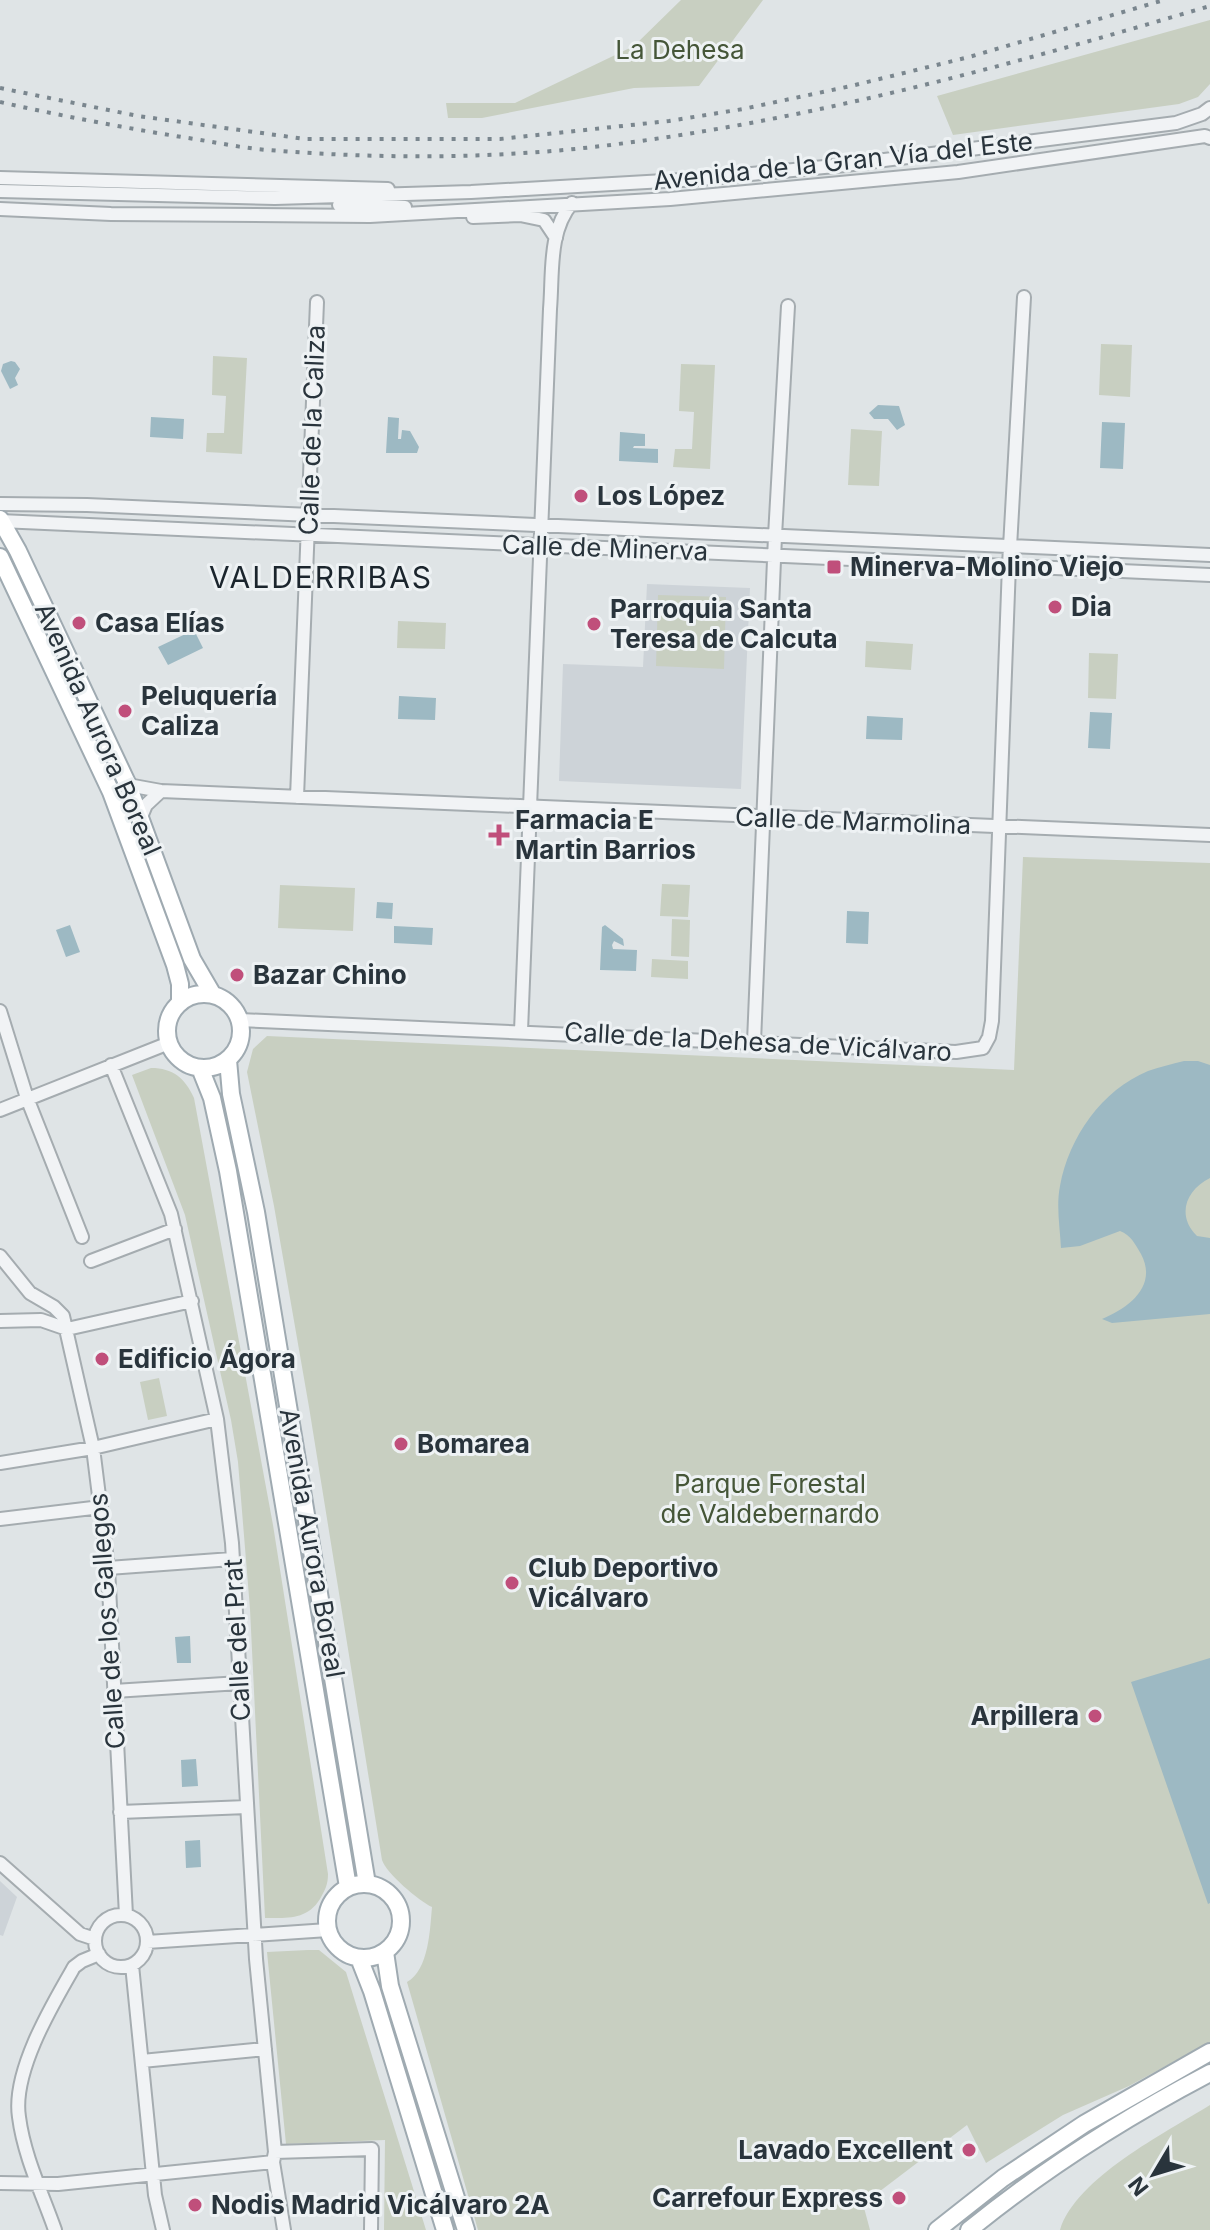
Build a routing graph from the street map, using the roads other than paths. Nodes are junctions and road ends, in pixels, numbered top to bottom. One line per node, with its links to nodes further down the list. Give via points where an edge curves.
1 (1210, 108): 5 (street, Avenida de la Gran Vía del Este, via 1181,122 845,165)
2 (1210, 138): 7 (street, Avenida de la Gran Vía del Este, via 958,172)
3 (0, 178): 5 (street, Avenida de la Gran Vía del Este)
4 (0, 191): 5 (street, Avenida de la Gran Vía del Este, via 275,198)
5 (471, 192)
6 (0, 197): 9 (street, Avenida de la Gran Vía del Este)
7 (572, 203): 9 (street, Avenida de la Gran Vía del Este); 11 (street)
8 (0, 209): 10 (street, Avenida de la Gran Vía del Este, via 370,216)
9 (470, 209): 10 (street, Avenida de la Gran Vía del Este)
10 (451, 210): 11 (street, via 469,217 520,215 544,220)
11 (556, 238): 17 (street)
12 (1024, 297): 21 (street)
13 (317, 302): 16 (street, Calle de la Caliza)
14 (788, 306): 19 (street)
15 (1, 515): 16 (street, Calle de Minerva, via 87,505); 18 (street, Calle de Minerva); 27 (main road, Avenida Aurora Boreal)
16 (309, 515): 17 (street, Calle de Minerva); 18 (street, Calle de la Caliza)
17 (542, 525): 19 (street, Calle de Minerva); 20 (street)
18 (309, 535): 20 (street, Calle de Minerva); 29 (street, Calle de la Caliza)
19 (775, 536): 21 (street, Calle de Minerva); 23 (street)
20 (541, 546): 23 (street, Calle de Minerva); 30 (street)
21 (1010, 547): 22 (street, Calle de Minerva); 25 (street)
22 (1210, 555)
23 (775, 556): 25 (street, Calle de Minerva); 32 (street)
24 (0, 557): 36 (main road, Avenida Aurora Boreal, via 111,792 175,965)
25 (1009, 565): 26 (street, Calle de Minerva); 33 (street, Calle de la Dehesa de Vicálvaro)
26 (1210, 575)
27 (128, 785): 28 (street, Calle de Marmolina); 31 (main road, Avenida Aurora Boreal)
28 (161, 791): 29 (street, Calle de Marmolina); 31 (street)
29 (297, 797): 30 (street, Calle de Marmolina)
30 (531, 807): 32 (street, Calle de Marmolina); 39 (street)
31 (141, 817): 35 (main road, Avenida Aurora Boreal, via 192,959)
32 (764, 818): 33 (street, Calle de Marmolina); 40 (street)
33 (998, 825): 34 (street, Calle de Marmolina); 40 (street, Calle de la Dehesa de Vicálvaro, via 992,1021 983,1048 956,1052)
34 (1210, 835)
35 (213, 995): 36 (main road, via 195,995); 38 (main road, via 230,1004)
36 (180, 1003): 41 (main road, via 167,1026)
37 (0, 1011): 45 (street)
38 (240, 1020): 39 (street, Calle de la Dehesa de Vicálvaro); 42 (main road, via 239,1046)
39 (521, 1031): 40 (street, Calle de la Dehesa de Vicálvaro)
40 (754, 1042)
41 (169, 1043): 43 (street); 44 (main road, via 178,1057)
42 (228, 1060): 44 (main road); 66 (main road, Avenida Aurora Boreal)
43 (111, 1065): 45 (street); 47 (street, Calle del Prat)
44 (200, 1068): 67 (main road, Avenida Aurora Boreal, via 228,1171)
45 (27, 1098): 46 (street); 48 (street)
46 (0, 1110)
47 (175, 1229): 50 (street); 51 (street, Calle del Prat)
48 (82, 1237)
49 (0, 1256): 53 (street, via 30,1293 63,1316)
50 (91, 1261)
51 (192, 1301): 53 (street); 54 (street, Calle del Prat)
52 (0, 1321): 53 (street, via 41,1320)
53 (67, 1329): 55 (street, Calle de los Gallegos)
54 (217, 1419): 55 (street); 59 (street, Calle del Prat)
55 (93, 1448): 56 (street); 57 (street, Calle de los Gallegos)
56 (0, 1463)
57 (101, 1507): 58 (street); 60 (street, Calle de los Gallegos)
58 (0, 1519)
59 (232, 1559): 60 (street); 61 (street, Calle del Prat)
60 (108, 1568): 62 (street, Calle de los Gallegos)
61 (240, 1683): 62 (street); 63 (street, Calle del Prat)
62 (114, 1691): 64 (street, Calle de los Gallegos)
63 (247, 1807): 64 (street); 70 (street, Calle del Prat)
64 (120, 1812): 68 (street, Calle de los Gallegos)
65 (0, 1863): 71 (street, via 80,1934)
66 (367, 1884): 67 (main road); 73 (main road, via 382,1889 398,1907 399,1932)
67 (348, 1887): 69 (main road, via 330,1905)
68 (126, 1915): 71 (street, via 106,1920); 72 (street, via 139,1922)
69 (328, 1930): 70 (street); 75 (main road, via 339,1949)
70 (254, 1933): 72 (street); 77 (street, Calle del Prat)
71 (95, 1939): 74 (street)
72 (147, 1942): 76 (street, via 143,1956)
73 (385, 1952): 75 (main road); 90 (main road, via 390,1986)
74 (99, 1954): 76 (street, via 110,1965); 84 (street, via 74,1967 26,2070 18,2115)
75 (359, 1958): 89 (main road)
76 (132, 1965): 79 (street)
77 (265, 2049): 79 (street); 81 (street, Calle del Prat)
78 (1210, 2052): 91 (main road, via 1084,2124)
79 (142, 2061): 82 (street)
80 (1210, 2073): 92 (main road, via 1097,2137)
81 (274, 2157): 82 (street); 87 (street, Calle del Prat); 88 (street, via 372,2149)
82 (154, 2174): 84 (street); 86 (street)
83 (0, 2183): 84 (street)
84 (37, 2183): 85 (street)
85 (55, 2230)
86 (163, 2230)
87 (284, 2230)
88 (371, 2230)
89 (445, 2230)
90 (466, 2230)
91 (937, 2230)
92 (969, 2230)

